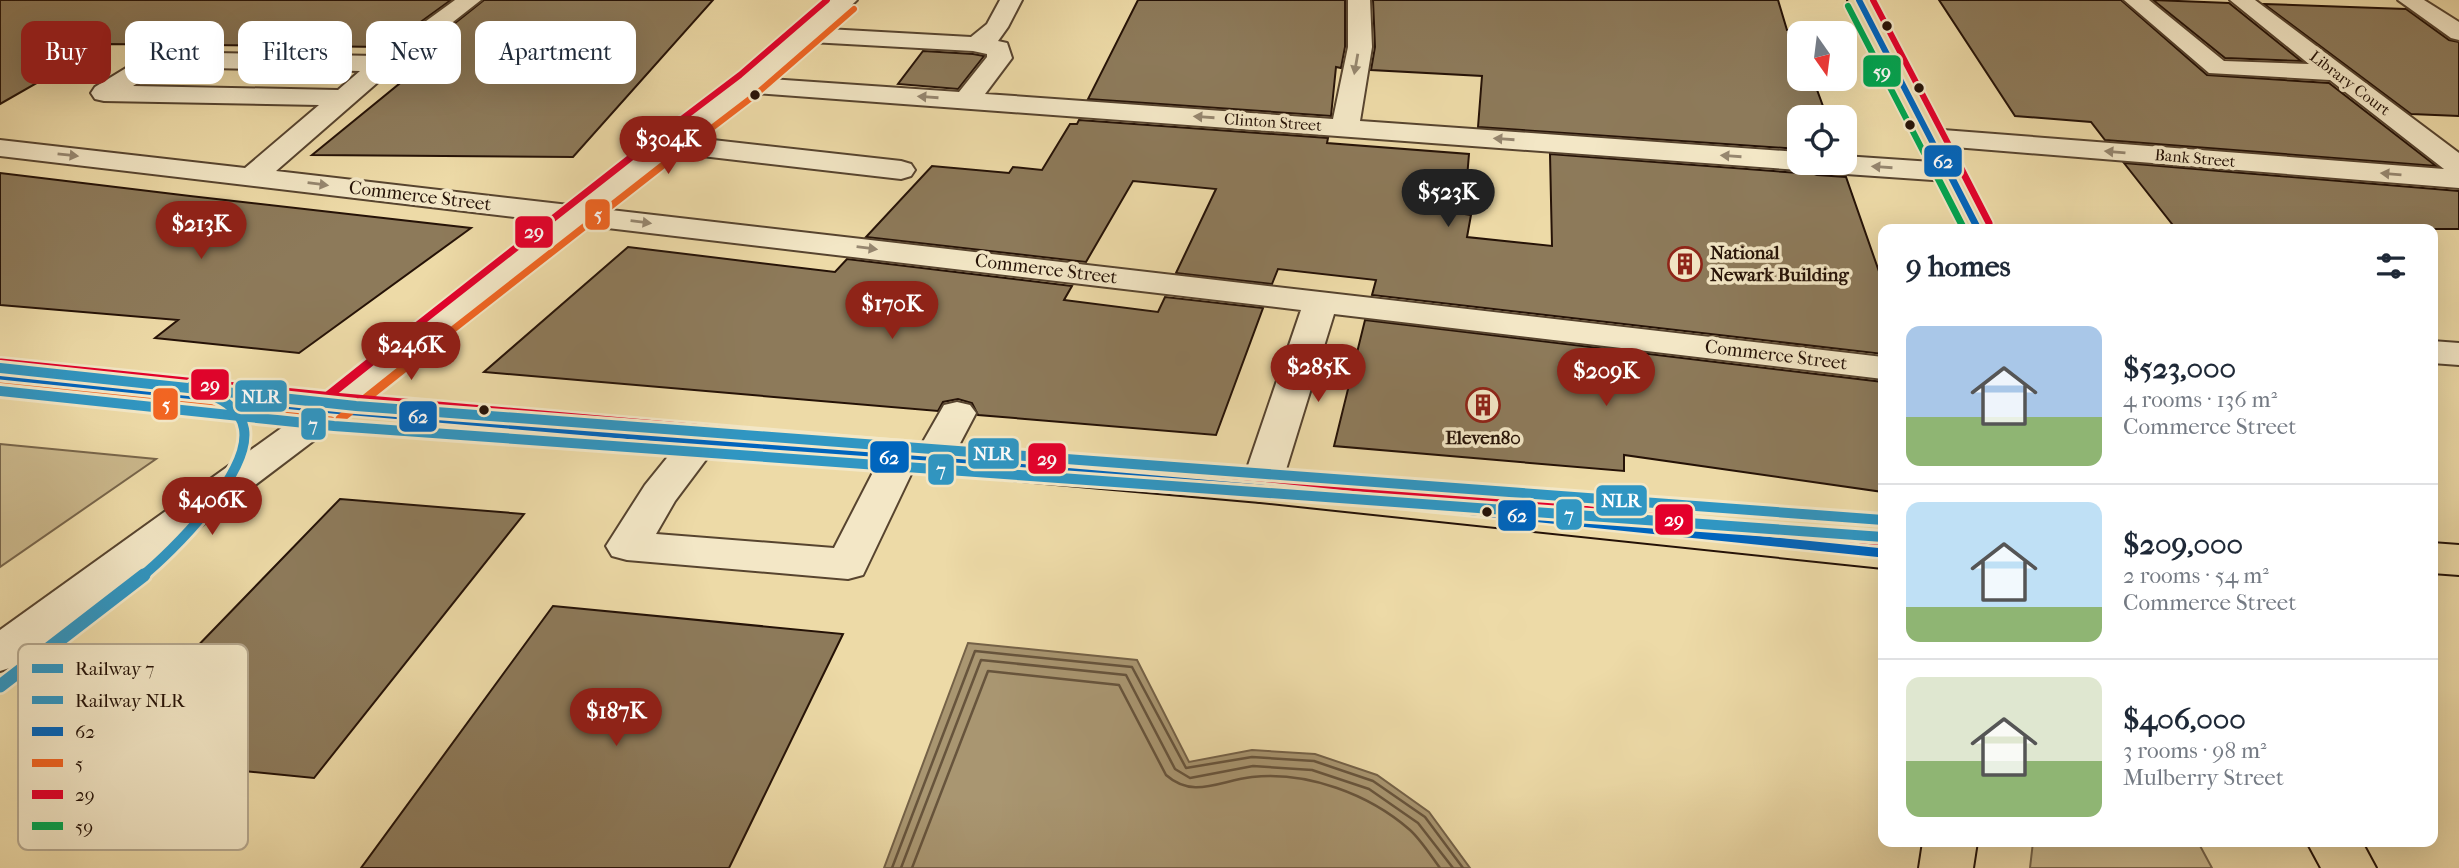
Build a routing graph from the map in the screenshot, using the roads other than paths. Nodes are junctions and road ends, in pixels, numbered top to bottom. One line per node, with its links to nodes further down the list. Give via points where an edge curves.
1 (470, 0): 9 (street)
2 (846, 0): 11 (street)
3 (1011, 0): 12 (street, via 993,33)
4 (1359, 0): 21 (street, one-way to 21, via 1360,47)
5 (1858, 0): 22 (main road)
6 (2135, 0): 15 (street, via 2218,68)
7 (2241, 0): 15 (street, Library Court)
8 (2409, 0): 10 (street)
9 (442, 21)
10 (2459, 33)
11 (806, 36): 13 (street); 17 (street)
12 (973, 44): 13 (street); 20 (street, via 998,48 1000,58)
13 (884, 56): 18 (street)
14 (366, 64): 19 (street, via 158,59 104,93)
15 (2337, 73): 27 (street, Library Court)
16 (366, 79): 19 (street)
17 (748, 85): 18 (street, Clinton Street); 23 (street)
18 (854, 92): 20 (street, Clinton Street, one-way to 18)
19 (344, 98): 30 (street)
20 (967, 100): 21 (street, Clinton Street, one-way to 20)
21 (1345, 127): 25 (street, Clinton Street, one-way to 21)
22 (1930, 137): 29 (main road); 31 (street, Bank Street, one-way to 22)
23 (669, 144): 28 (street); 32 (street)
24 (0, 148): 30 (street, Commerce Street, one-way to 30)
25 (1787, 160)
26 (1857, 166): 29 (street, one-way to 26)
27 (2459, 167)
28 (901, 170)
29 (1947, 172): 33 (main road)
30 (253, 176): 32 (street, Commerce Street, one-way to 32)
31 (2459, 179)
32 (577, 214): 34 (street, Commerce Street, one-way to 34, via 1047,284); 39 (street)
33 (1975, 224)
34 (1321, 301): 37 (street, Commerce Street); 43 (street)
35 (2438, 352): 36 (street)
36 (2459, 354)
37 (1878, 367)
38 (0, 375): 39 (main road)
39 (331, 409): 41 (main road); 47 (street)
40 (957, 413): 42 (street)
41 (701, 441): 42 (main road); 42 (street, via 627,545 848,564)
42 (915, 459): 43 (main road)
43 (1260, 489): 44 (main road)
44 (1878, 551)
45 (2438, 558): 46 (main road)
46 (2459, 560)
47 (0, 654)
48 (1949, 847): 50 (main road)
49 (2337, 847): 51 (main road)
50 (1946, 868)
51 (2349, 868)

